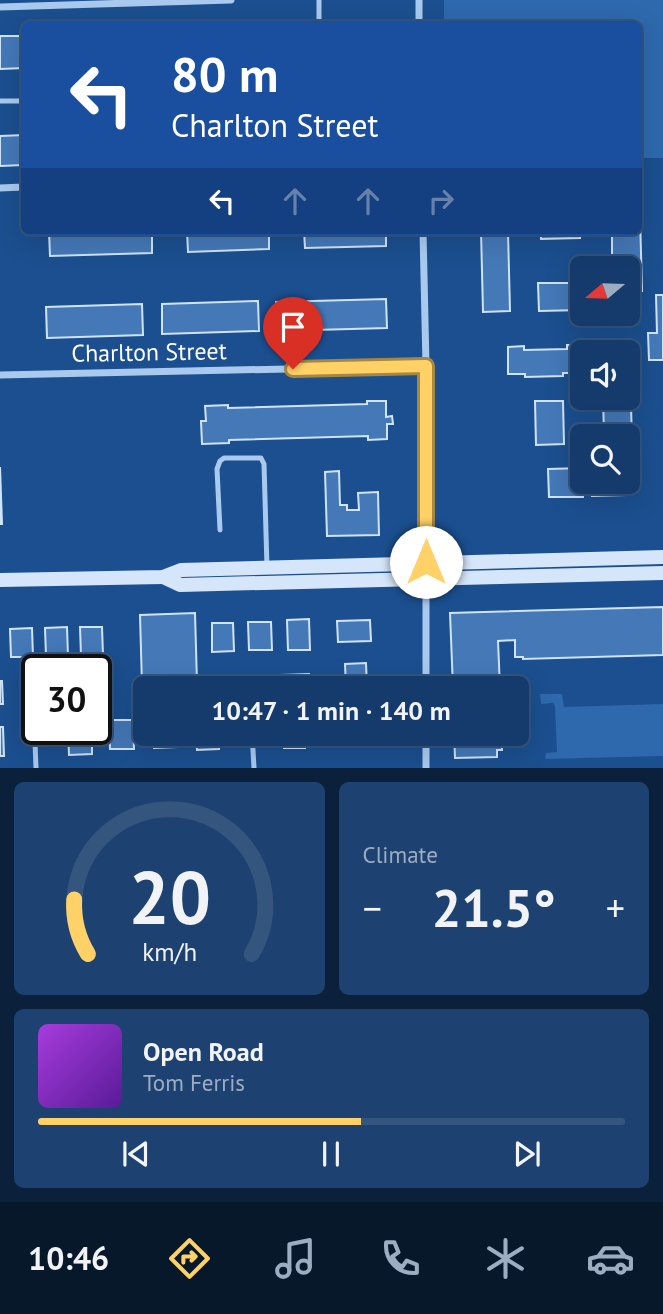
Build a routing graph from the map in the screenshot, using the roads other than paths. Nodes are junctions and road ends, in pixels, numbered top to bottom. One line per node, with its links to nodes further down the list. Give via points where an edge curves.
1 (231, 0): 4 (street)
2 (319, 0): 5 (lane)
3 (419, 0): 6 (street)
4 (0, 7)
5 (319, 21)
6 (419, 21)
7 (0, 101): 8 (lane)
8 (21, 101)
9 (21, 187): 10 (street)
10 (0, 188)
11 (423, 235): 12 (street)
12 (426, 366): 13 (street, Charlton Street); 16 (street)
13 (0, 375)
14 (220, 530): 17 (lane, via 220,461 261,457)
15 (663, 557): 16 (main road)
16 (426, 562): 17 (main road); 20 (street)
17 (267, 567): 19 (main road, via 181,570)
18 (663, 573): 20 (main road)
19 (163, 577): 20 (main road, via 180,585); 21 (main road)
20 (426, 579): 22 (street)
21 (0, 580)
22 (426, 676)
23 (35, 745): 26 (lane)
24 (253, 746): 27 (lane)
25 (426, 746): 28 (street)
26 (36, 768)
27 (254, 768)
28 (426, 768)

